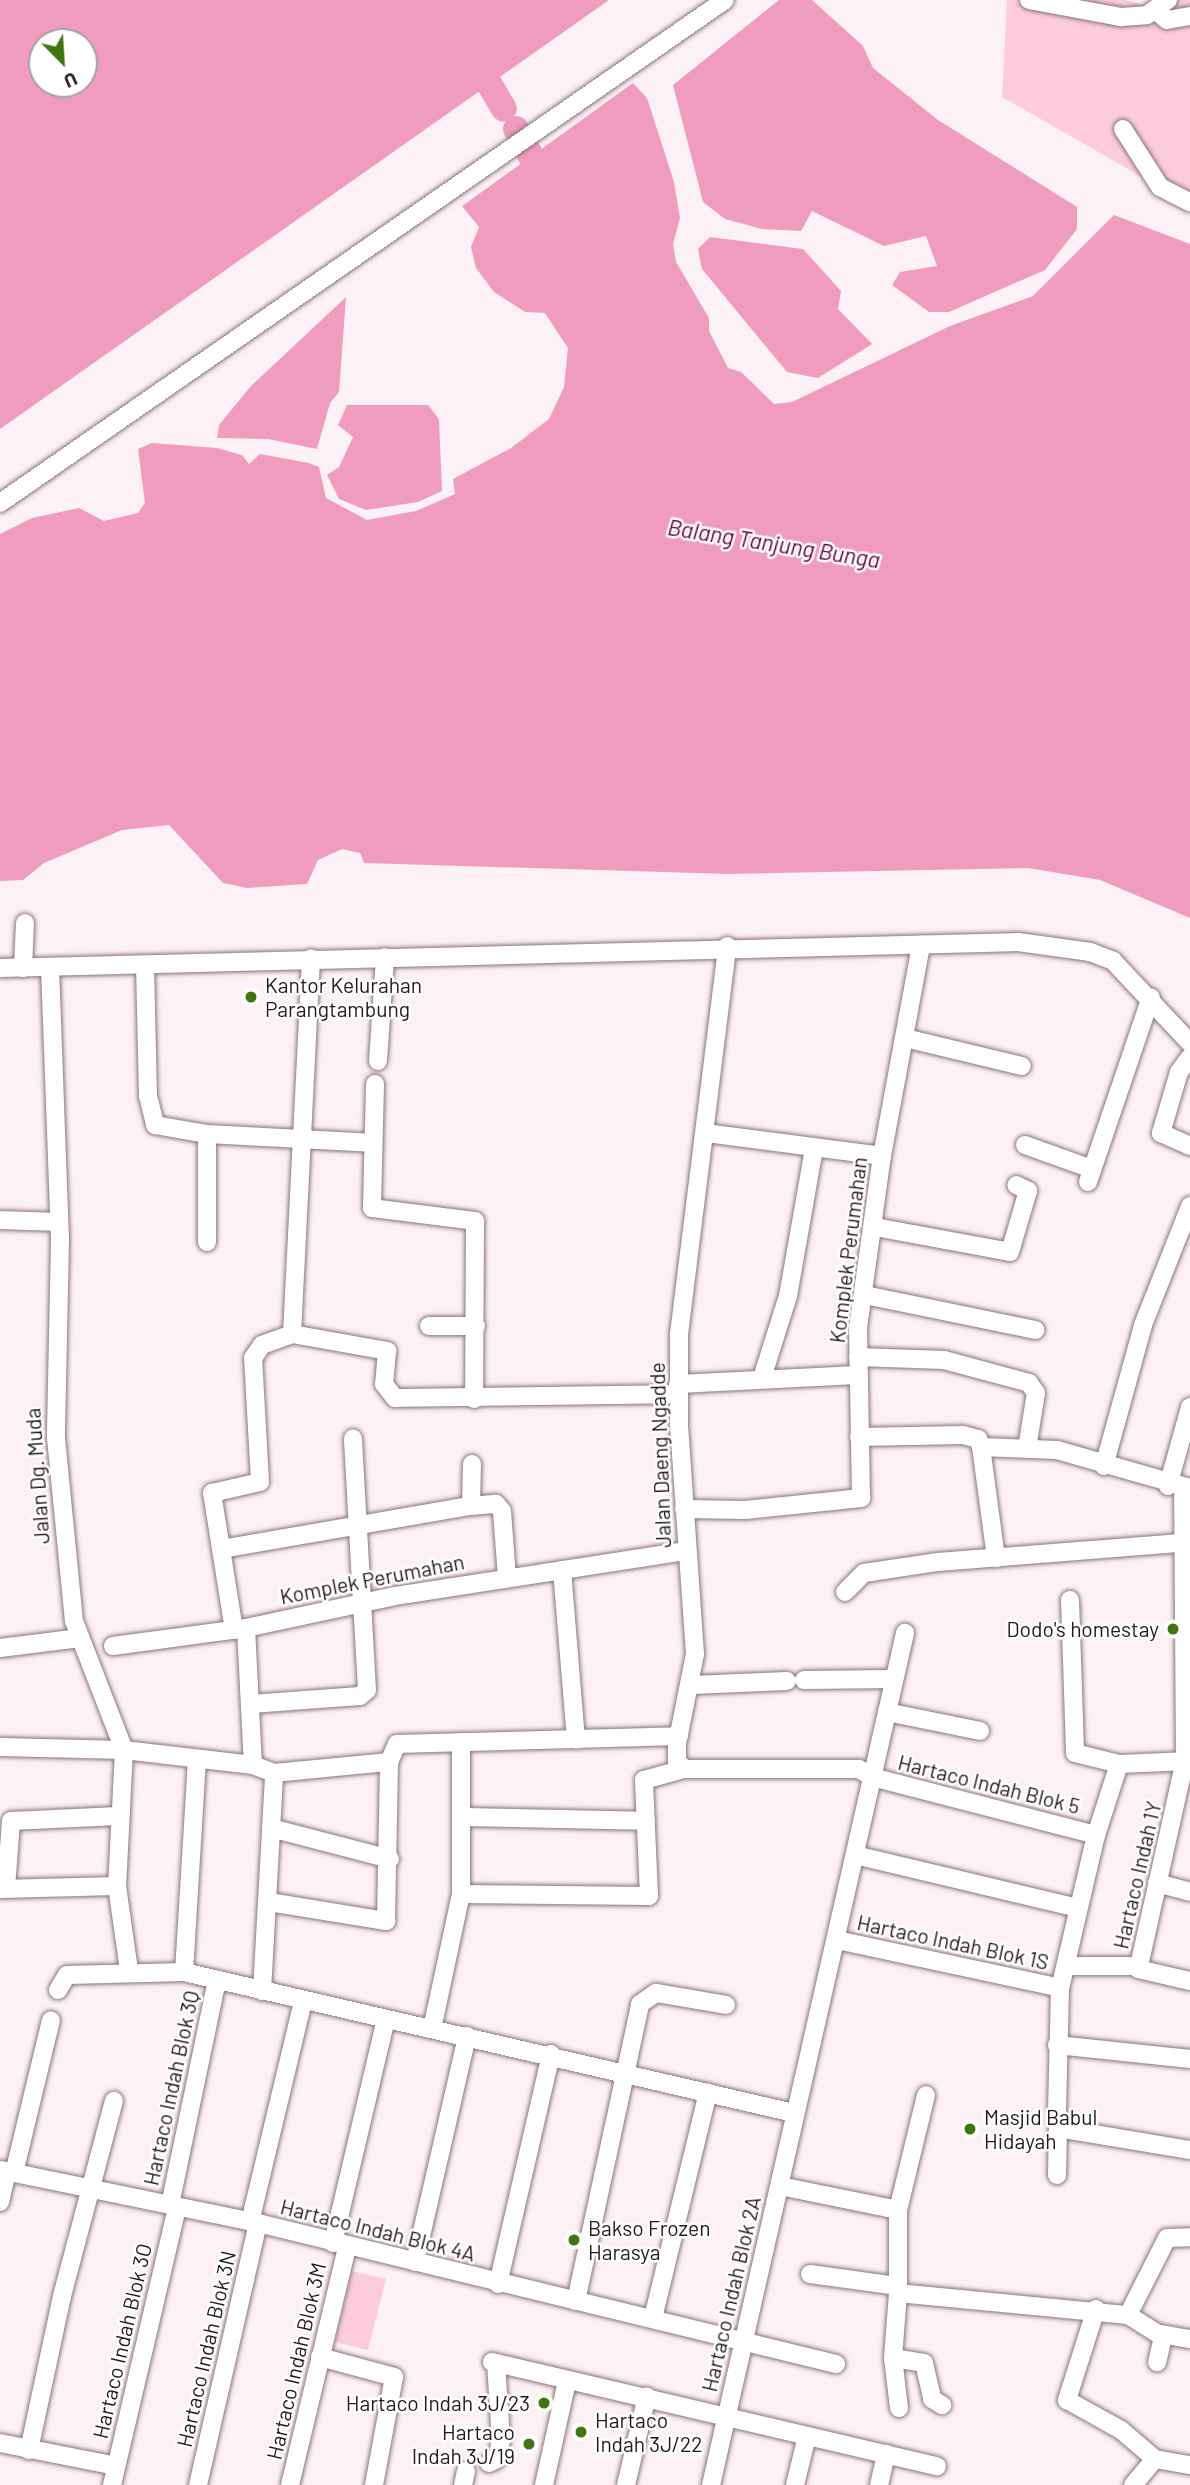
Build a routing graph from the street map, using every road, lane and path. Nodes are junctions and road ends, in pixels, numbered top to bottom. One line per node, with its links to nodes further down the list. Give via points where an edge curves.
1 (725, 0): 7 (street, via 538,134)
2 (1029, 0): 3 (street, via 1121,17)
3 (1162, 6): 4 (street, via 1167,20)
4 (1190, 16)
5 (1123, 129): 6 (street, via 1160,187)
6 (1190, 202)
7 (0, 503)
8 (25, 923): 16 (street)
9 (920, 945): 10 (street); 17 (street, via 1018,942 1090,952 1113,961); 18 (street, Komplek Perumahan)
10 (727, 946): 11 (street); 24 (street, Jalan Daeng Ngadde)
11 (384, 957): 12 (street); 21 (street)
12 (311, 958): 13 (street); 26 (street)
13 (145, 965): 14 (street); 25 (street, via 151,1121 162,1129)
14 (50, 967): 16 (street); 35 (street, Jalan Dg. Muda)
15 (0, 968): 16 (street)
16 (23, 968)
17 (1151, 997): 19 (street); 28 (street, via 1090,1176)
18 (905, 1038): 22 (street); 31 (street, Komplek Perumahan)
19 (1190, 1043)
20 (1190, 1057): 29 (street, via 1179,1072 1161,1133)
21 (378, 1061)
22 (1022, 1066)
23 (375, 1084): 27 (street)
24 (706, 1133): 30 (street); 45 (street, Jalan Daeng Ngadde, via 679,1334)
25 (207, 1134): 26 (street); 37 (street)
26 (300, 1141): 27 (street); 42 (street)
27 (371, 1143): 40 (street, via 372,1208 475,1221)
28 (1025, 1145)
29 (1190, 1146)
30 (814, 1148): 31 (street); 44 (street, via 788,1296)
31 (882, 1156): 36 (street, Komplek Perumahan)
32 (1016, 1185): 36 (street, via 1028,1191 1010,1252)
33 (1190, 1206): 53 (street, via 1143,1325)
34 (0, 1220): 35 (street)
35 (59, 1222): 70 (street, Jalan Dg. Muda, via 55,1413 68,1575)
36 (875, 1227): 38 (street, Komplek Perumahan)
37 (207, 1242)
38 (865, 1296): 41 (street); 43 (street, Komplek Perumahan)
39 (429, 1326): 40 (street)
40 (476, 1326): 46 (street)
41 (1035, 1330)
42 (292, 1334): 46 (street, via 387,1351 384,1384 390,1396); 58 (street, via 262,1345 253,1358 260,1482 212,1493)
43 (858, 1366): 44 (street); 48 (street, Komplek Perumahan); 51 (street, via 944,1360 1029,1382 1036,1393)
44 (762, 1378): 45 (street)
45 (678, 1389): 46 (street); 56 (street, Jalan Daeng Ngadde)
46 (474, 1399)
47 (1190, 1407): 54 (street, Hartaco Indah 1Y)
48 (859, 1437): 50 (street, via 963,1435 978,1439); 56 (street, Komplek Perumahan, via 859,1500)
49 (354, 1438): 57 (street)
50 (981, 1447): 51 (street); 61 (street)
51 (1027, 1448): 53 (street, via 1057,1450)
52 (472, 1464): 55 (street)
53 (1104, 1466): 54 (street)
54 (1180, 1487): 60 (street, Hartaco Indah 1Y)
55 (471, 1506): 57 (street); 63 (street, via 501,1508)
56 (684, 1509): 59 (street, Jalan Daeng Ngadde)
57 (359, 1523): 58 (street); 66 (street)
58 (221, 1549): 68 (street)
59 (686, 1551): 62 (street, Komplek Perumahan); 74 (street, Jalan Daeng Ngadde)
60 (1184, 1553): 61 (street); 67 (street, Hartaco Indah 1Y)
61 (996, 1558): 64 (street, via 864,1573)
62 (562, 1570): 63 (street, Komplek Perumahan); 80 (street)
63 (507, 1577): 66 (street, Komplek Perumahan)
64 (845, 1592)
65 (1069, 1600): 87 (street, via 1075,1753)
66 (364, 1602): 68 (street, Komplek Perumahan); 76 (street, via 366,1692)
67 (1187, 1626): 75 (street, Hartaco Indah 1Y)
68 (240, 1629): 71 (street, Komplek Perumahan); 76 (street)
69 (905, 1633): 73 (street)
70 (80, 1638): 72 (street); 83 (street, Jalan Dg. Muda)
71 (113, 1646)
72 (0, 1648)
73 (897, 1671): 74 (street); 77 (street, Hartaco Indah Blok 2A)
74 (692, 1685): 79 (street, Jalan Daeng Ngadde)
75 (1189, 1694): 85 (street, Hartaco Indah 1Y)
76 (251, 1704): 88 (street)
77 (887, 1712): 78 (street); 91 (street, Hartaco Indah Blok 2A)
78 (980, 1731)
79 (679, 1736): 80 (street); 89 (street, Jalan Daeng Ngadde, via 677,1761)
80 (576, 1739): 81 (street)
81 (461, 1742): 86 (street, via 402,1742 390,1751); 93 (street)
82 (0, 1747): 83 (street)
83 (124, 1750): 84 (street); 92 (street, Jalan Dg. Muda)
84 (197, 1761): 88 (street); 111 (street)
85 (1188, 1761): 87 (street); 95 (street, Hartaco Indah 1Y)
86 (389, 1762): 90 (street); 99 (street)
87 (1119, 1764): 97 (street)
88 (253, 1765): 90 (street)
89 (684, 1769): 91 (street, via 859,1769); 94 (street, via 645,1778)
90 (274, 1773): 96 (street)
91 (872, 1777): 97 (street, Hartaco Indah Blok 5); 98 (street, Hartaco Indah Blok 2A)
92 (118, 1816): 101 (street, Jalan Dg. Muda); 102 (street, via 11,1821)
93 (463, 1818): 94 (street); 104 (street)
94 (646, 1821): 104 (street, via 649,1896)
95 (1182, 1826): 100 (street, Hartaco Indah 1Y)
96 (271, 1828): 99 (street); 105 (street)
97 (1096, 1835): 106 (street)
98 (855, 1855): 106 (street); 107 (street, Hartaco Indah Blok 2A)
99 (390, 1859): 105 (street, via 388,1914 380,1923)
100 (1157, 1883): 103 (street); 109 (street, Hartaco Indah 1Y)
101 (117, 1886): 102 (street); 110 (street, Jalan Dg. Muda)
102 (3, 1889)
103 (1190, 1892)
104 (461, 1894): 121 (street)
105 (269, 1902): 116 (street)
106 (1077, 1908): 108 (street)
107 (837, 1940): 114 (street, Hartaco Indah Blok 1S); 130 (street, Hartaco Indah Blok 2A)
108 (1066, 1966): 109 (street, Hartaco Indah 1Y); 114 (street)
109 (1138, 1969): 113 (street)
110 (129, 1970): 111 (street); 115 (street, via 67,1975)
111 (184, 1972): 112 (street)
112 (217, 1979): 116 (street); 138 (street, Hartaco Indah Blok 3Q)
113 (1190, 1981)
114 (1060, 1988): 123 (street)
115 (58, 1990)
116 (262, 1992): 117 (street)
117 (303, 2002): 119 (street); 140 (street, Hartaco Indah Blok 3N)
118 (726, 2005): 126 (street, via 656,1993 644,1998)
119 (386, 2019): 121 (street); 142 (street, Hartaco Indah Blok 3M)
120 (51, 2020): 133 (street)
121 (432, 2029): 122 (street)
122 (467, 2036): 124 (street); 143 (street)
123 (1057, 2045): 125 (street); 131 (street)
124 (551, 2054): 126 (street); 145 (street)
125 (1190, 2059)
126 (627, 2073): 127 (street); 147 (street)
127 (708, 2093): 130 (street); 150 (street)
128 (926, 2095): 139 (street)
129 (114, 2101): 136 (street)
130 (794, 2113): 135 (street, Hartaco Indah Blok 2A)
131 (1058, 2128): 132 (street); 134 (street)
132 (1190, 2150)
133 (7, 2172): 136 (street, Hartaco Indah Blok 4A); 137 (street)
134 (1056, 2175)
135 (780, 2186): 139 (street); 152 (street, Hartaco Indah Blok 2A)
136 (90, 2191): 138 (street, Hartaco Indah Blok 4A); 165 (street)
137 (0, 2202)
138 (173, 2206): 140 (street, Hartaco Indah Blok 4A); 170 (street, Hartaco Indah Blok 3O)
139 (898, 2210): 146 (street)
140 (254, 2223): 142 (street, Hartaco Indah Blok 4A); 173 (street, Hartaco Indah Blok 3N)
141 (1190, 2237): 149 (street, via 1167,2238)
142 (340, 2245): 143 (street, Hartaco Indah Blok 4A); 154 (street, Hartaco Indah Blok 3M)
143 (415, 2262): 145 (street, Hartaco Indah Blok 4A)
144 (810, 2274): 146 (street)
145 (498, 2284): 147 (street, Hartaco Indah Blok 4A)
146 (898, 2290): 148 (street); 155 (street)
147 (576, 2301): 150 (street, Hartaco Indah Blok 4A)
148 (1096, 2309): 149 (street); 167 (street, via 1067,2400 1121,2430)
149 (1128, 2315): 151 (street)
150 (653, 2318): 152 (street, Hartaco Indah Blok 4A)
151 (1161, 2334): 153 (street); 156 (street)
152 (744, 2339): 157 (street, Hartaco Indah Blok 4A); 162 (street, Hartaco Indah Blok 2A)
153 (1190, 2339)
154 (320, 2357): 174 (street, Hartaco Indah Blok 3M); 175 (street, via 394,2377)
155 (893, 2358): 160 (street, via 924,2363 934,2403); 161 (street)
156 (1157, 2362)
157 (836, 2364)
158 (567, 2381): 159 (street); 168 (street, via 494,2362 501,2440 497,2459); 176 (street)
159 (647, 2396): 162 (street); 177 (street)
160 (943, 2405)
161 (899, 2408)
162 (726, 2417): 163 (street); 178 (street, Hartaco Indah Blok 2A)
163 (807, 2436): 166 (street); 179 (street)
164 (0, 2443): 165 (street)
165 (29, 2450): 170 (street)
166 (886, 2454): 171 (street); 180 (street)
167 (1155, 2459): 169 (street); 181 (street)
168 (489, 2463)
169 (1190, 2465)
170 (116, 2466): 172 (street, Hartaco Indah Blok 3O)
171 (937, 2466)
172 (112, 2485)
173 (198, 2485)
174 (290, 2485)
175 (374, 2485)
176 (544, 2485)
177 (626, 2485)
178 (710, 2485)
179 (795, 2485)
180 (878, 2485)
181 (1133, 2485)

